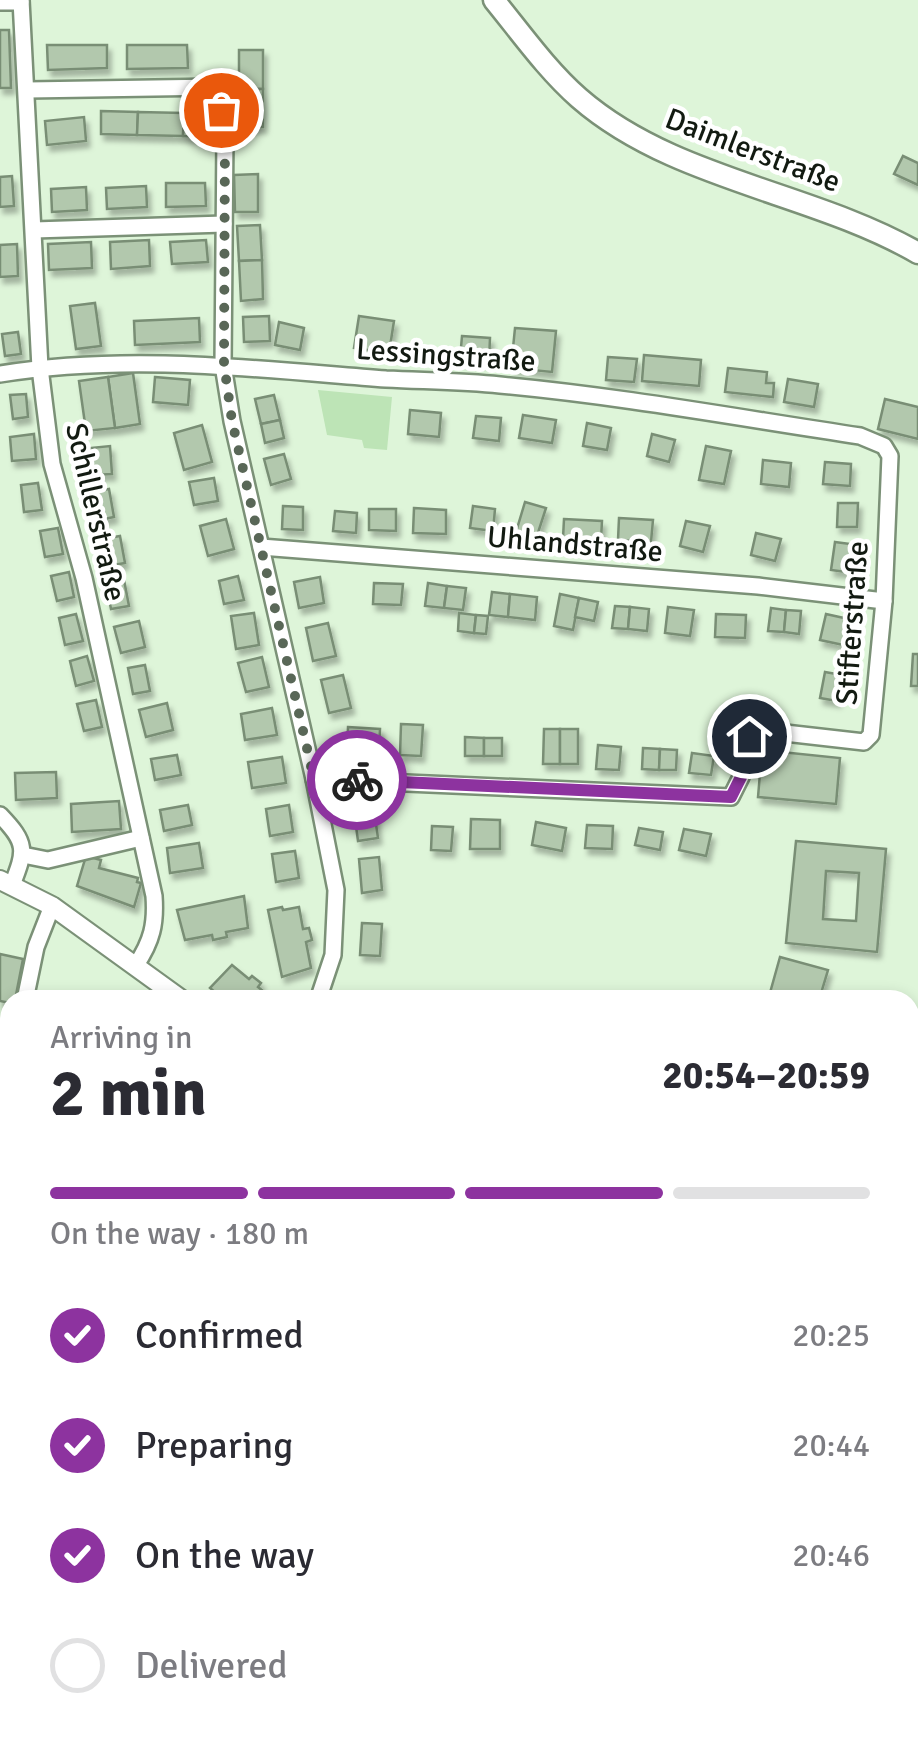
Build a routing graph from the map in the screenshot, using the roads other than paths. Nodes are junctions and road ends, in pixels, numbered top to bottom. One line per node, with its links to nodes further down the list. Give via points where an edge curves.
1 (494, 0): 7 (main road, Daimlerstraße, via 579,99 626,132 715,174 857,221)
2 (21, 1): 3 (street); 4 (street, Schillerstraße)
3 (0, 2)
4 (28, 90): 5 (street, via 217,88 225,134); 6 (street, Schillerstraße)
5 (224, 224): 6 (street); 8 (street)
6 (34, 230): 9 (street, Schillerstraße)
7 (918, 253)
8 (224, 364): 9 (street, Lessingstraße); 11 (street, Lessingstraße, via 573,393 860,436); 12 (street)
9 (40, 368): 10 (street, Lessingstraße); 16 (street, Schillerstraße, via 52,464)
10 (0, 374)
11 (884, 446): 13 (street, Stifterstraße, via 890,456)
12 (261, 546): 13 (street, Uhlandstraße); 14 (street)
13 (884, 600): 14 (street, Stifterstraße, via 871,735 864,742 760,730 749,736 731,797)
14 (314, 779): 23 (street, via 336,890 332,954)
15 (0, 815): 17 (street, via 17,833)
16 (141, 838): 17 (street, via 48,860); 20 (street, Schillerstraße, via 155,919)
17 (23, 856): 18 (street)
18 (6, 883): 19 (street)
19 (52, 906): 20 (street); 21 (street)
20 (136, 965): 22 (street)
21 (27, 990)
22 (169, 990)
23 (321, 990)

